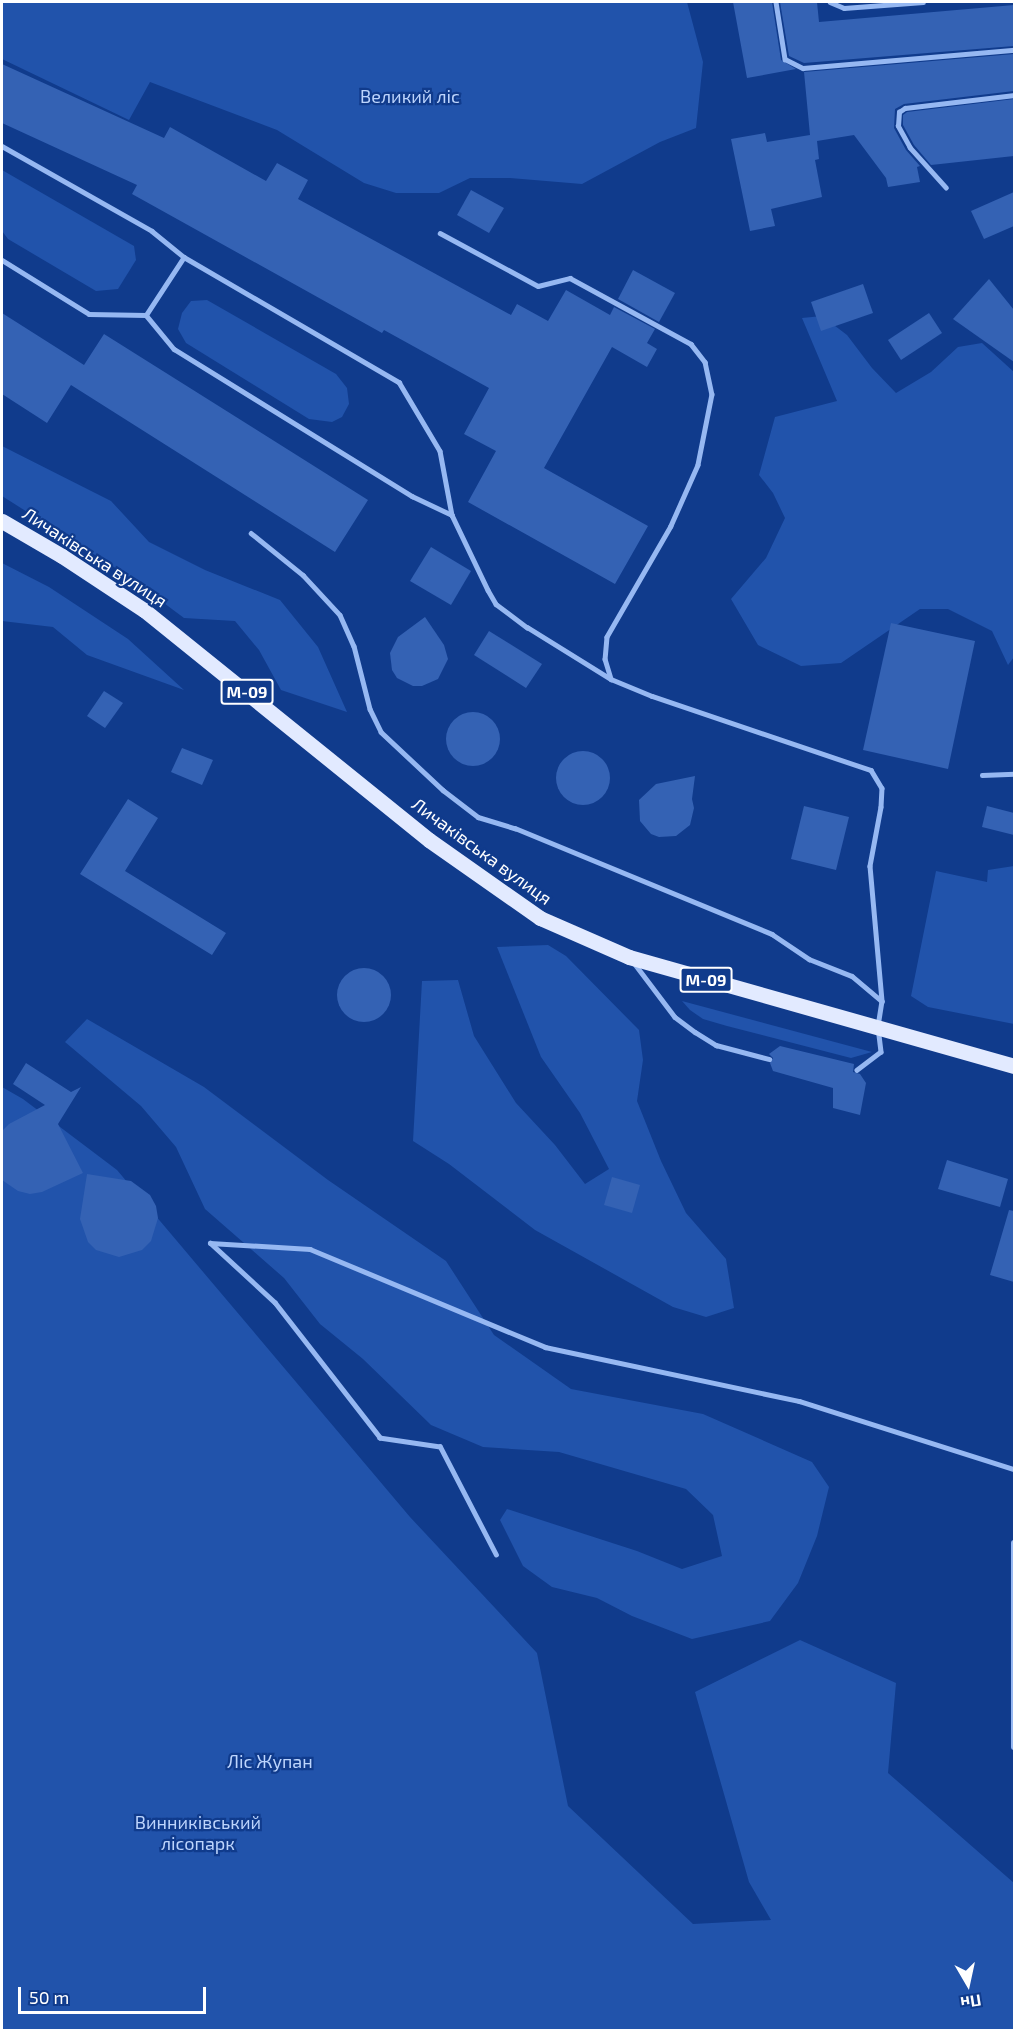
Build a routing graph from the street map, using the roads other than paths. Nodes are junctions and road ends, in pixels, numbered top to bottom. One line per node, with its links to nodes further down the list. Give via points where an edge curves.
1 (776, 2): 4 (lane, via 785,59 803,68)
2 (830, 2): 3 (lane, via 844,8)
3 (923, 2)
4 (1014, 50)
5 (1014, 95): 7 (lane, via 905,108 899,112 898,126 910,148)
6 (2, 146): 9 (lane, via 152,231)
7 (946, 188)
8 (440, 233): 15 (lane, via 538,286 570,278 691,344 705,362 712,394 698,465 671,526 607,637 605,658)
9 (184, 257): 11 (lane); 12 (lane, via 399,382 440,451)
10 (2, 260): 11 (lane, via 89,314)
11 (146, 315): 12 (lane, via 174,349 412,496)
12 (452, 514): 15 (lane, via 496,604)
13 (2, 521): 18 (main road, Личаківська вулиця / М-09, via 144,610 429,840 511,899 540,918)
14 (251, 533): 19 (lane, via 303,575 340,615 354,646 369,709 381,732 478,817 515,828 772,934 809,958 852,976)
15 (611, 679): 19 (lane, via 871,770 882,788 870,866)
16 (1014, 774): 17 (lane)
17 (982, 775)
18 (630, 957): 20 (main road, Личаківська вулиця / М-09); 21 (lane, via 675,1017 695,1032 716,1045)
19 (882, 1000): 20 (lane)
20 (878, 1027): 22 (main road, Личаківська вулиця / М-09); 23 (lane, via 880,1052)
21 (769, 1059)
22 (1014, 1066)
23 (857, 1070)
24 (1014, 1469): 26 (lane, via 799,1401 545,1347 310,1249 210,1243 276,1303 380,1438 440,1447)
25 (1014, 1543): 27 (street)
26 (496, 1555)
27 (1014, 1747)

